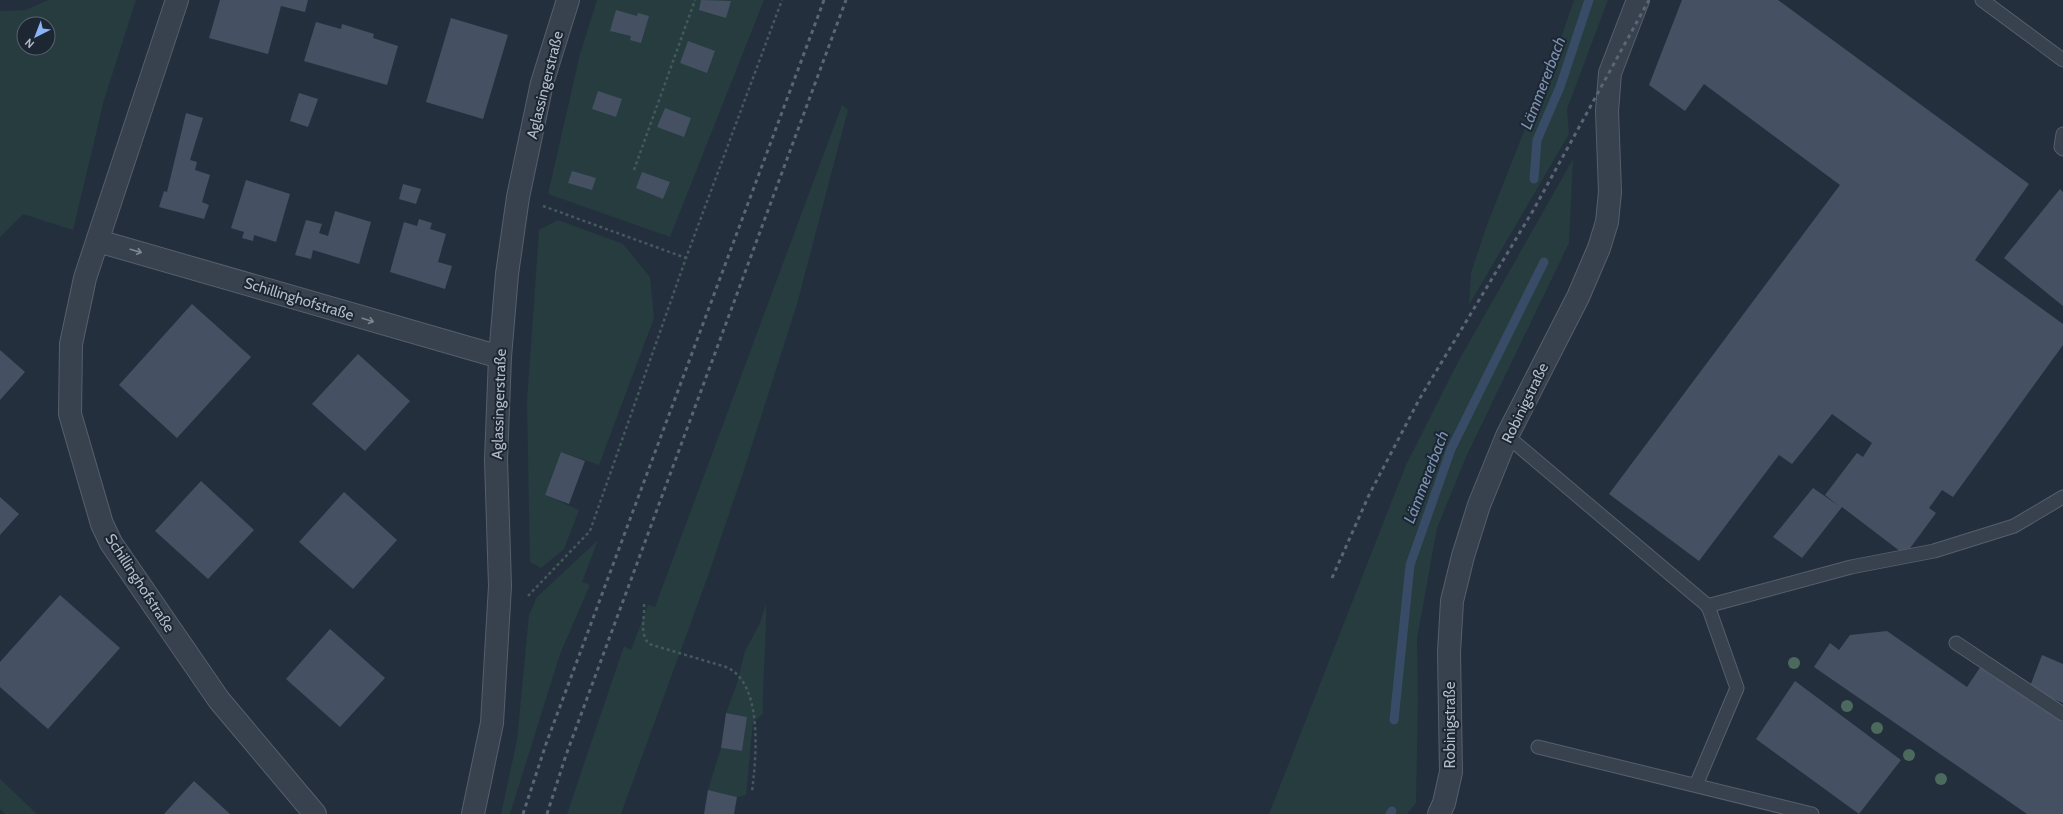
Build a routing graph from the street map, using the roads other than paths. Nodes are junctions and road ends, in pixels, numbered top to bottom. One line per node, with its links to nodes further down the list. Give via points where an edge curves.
1 (177, 0): 8 (street, Schillinghofstraße)
2 (568, 0): 9 (street, Aglassingerstraße, via 542,83 518,197 507,274)
3 (1638, 0): 10 (street, Robinigstraße, via 1610,72 1607,111 1610,192 1607,222 1578,297)
4 (1982, 0): 5 (lane)
5 (2063, 60)
6 (2063, 134): 7 (lane)
7 (2063, 149)
8 (98, 241): 9 (street, Schillinghofstraße, one-way to 9); 17 (street, Schillinghofstraße, via 85,278 71,344 70,414 102,524 111,543 219,700)
9 (500, 357): 18 (street, Aglassingerstraße, via 496,460 500,594 492,723)
10 (1507, 436): 12 (lane); 19 (street, Robinigstraße, via 1479,505 1452,601 1449,652 1451,772)
11 (2063, 497): 12 (lane, via 2014,526 1941,549 1852,567)
12 (1707, 606): 16 (lane, via 1736,688)
13 (1956, 643): 14 (lane)
14 (2063, 714)
15 (1538, 746): 16 (lane)
16 (1696, 785): 20 (lane)
17 (315, 814)
18 (473, 814)
19 (1439, 814)
20 (1812, 814)

